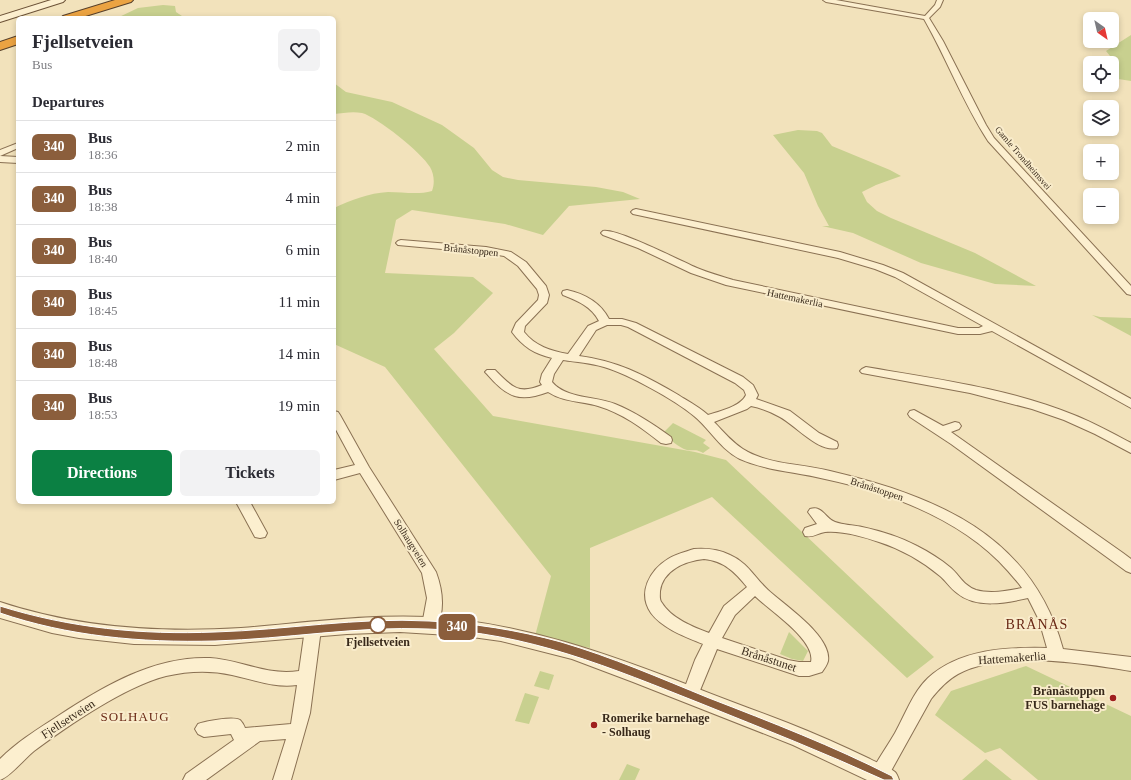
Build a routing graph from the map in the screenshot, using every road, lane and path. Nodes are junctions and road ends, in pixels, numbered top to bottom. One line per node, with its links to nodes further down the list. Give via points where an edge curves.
1 (60, 0): 8 (main road)
2 (826, 0): 7 (street)
3 (940, 0): 7 (street, via 938,6)
4 (132, 1): 5 (highway); 6 (highway)
5 (75, 16)
6 (88, 16)
7 (926, 18): 20 (street, Gamle Trondheimsvei, via 991,138)
8 (0, 19)
9 (16, 36): 10 (highway)
10 (0, 41)
11 (16, 41): 12 (highway)
12 (0, 46)
13 (16, 146): 14 (street)
14 (0, 153)
15 (0, 159): 16 (street)
16 (16, 160)
17 (636, 212): 23 (street, via 859,260 899,276)
18 (606, 233): 23 (street, Hattemakerlia, via 642,246 695,271 751,288 958,331 980,331)
19 (401, 243): 24 (street, Brånåstoppen, via 498,251 515,259 542,288 544,295 543,301 520,325 518,332 523,341 531,347)
20 (1131, 292)
21 (567, 293): 22 (street, via 594,304)
22 (605, 322): 24 (street, via 592,328); 28 (street, via 632,325 739,380 749,388 752,395)
23 (991, 327): 29 (street)
24 (566, 356): 27 (street, via 548,374 546,382); 32 (street, Brånåstoppen, via 599,362 628,372 679,400)
25 (866, 371): 37 (street, via 900,382 992,394 1038,406 1073,418)
26 (492, 372): 27 (street, via 505,387 516,394 532,393)
27 (549, 387): 35 (street, via 556,392 618,409)
28 (749, 401): 32 (street, via 743,406); 36 (street, via 779,411 815,437)
29 (1131, 404)
30 (914, 414): 34 (street)
31 (336, 419): 38 (street, Solhaugveien)
32 (707, 420): 47 (street, Brånåstoppen, via 726,443 759,462 851,480 906,498 947,517 997,551)
33 (955, 426): 34 (street)
34 (943, 432): 45 (street, via 1089,534)
35 (666, 440)
36 (832, 445)
37 (1131, 449)
38 (363, 468): 39 (street); 49 (street, Solhaugveien, via 429,572 435,586 436,595)
39 (336, 475)
40 (244, 504): 44 (street)
41 (815, 512): 42 (street, via 824,522)
42 (833, 526): 43 (street); 47 (street, via 913,550 947,574 965,592 974,595 1017,595)
43 (810, 532)
44 (260, 534)
45 (1131, 567)
46 (756, 588): 51 (street, via 732,607); 51 (street, Brånåstunet, via 815,644 819,650 818,665 810,670 791,668); 51 (street, Brånåstunet, via 741,568 715,555 686,557 664,569 652,589 653,602 670,620)
47 (1032, 591): 52 (street, Brånåstoppen, via 1043,609)
48 (0, 610): 50 (street, via 48,624 119,634 216,636)
49 (430, 625): 50 (street, via 387,624); 55 (street, via 498,632 562,647 608,662)
50 (313, 629): 54 (street)
51 (713, 641): 55 (street)
52 (1057, 655): 53 (street, Hattemakerlia); 60 (street, Hattemakerlia, via 999,656 975,660 954,668 935,682 926,693)
53 (1131, 664)
54 (307, 676): 57 (street); 59 (street, Fjellsetveien, via 288,680 272,679 205,665 172,668 154,673 118,688 83,709 15,756)
55 (690, 695): 60 (street, via 814,744)
56 (204, 729): 58 (street, via 235,726 241,736)
57 (297, 731): 58 (street); 62 (street)
58 (257, 734): 61 (street)
59 (0, 772)
60 (884, 777)
61 (192, 780)
62 (282, 780)

